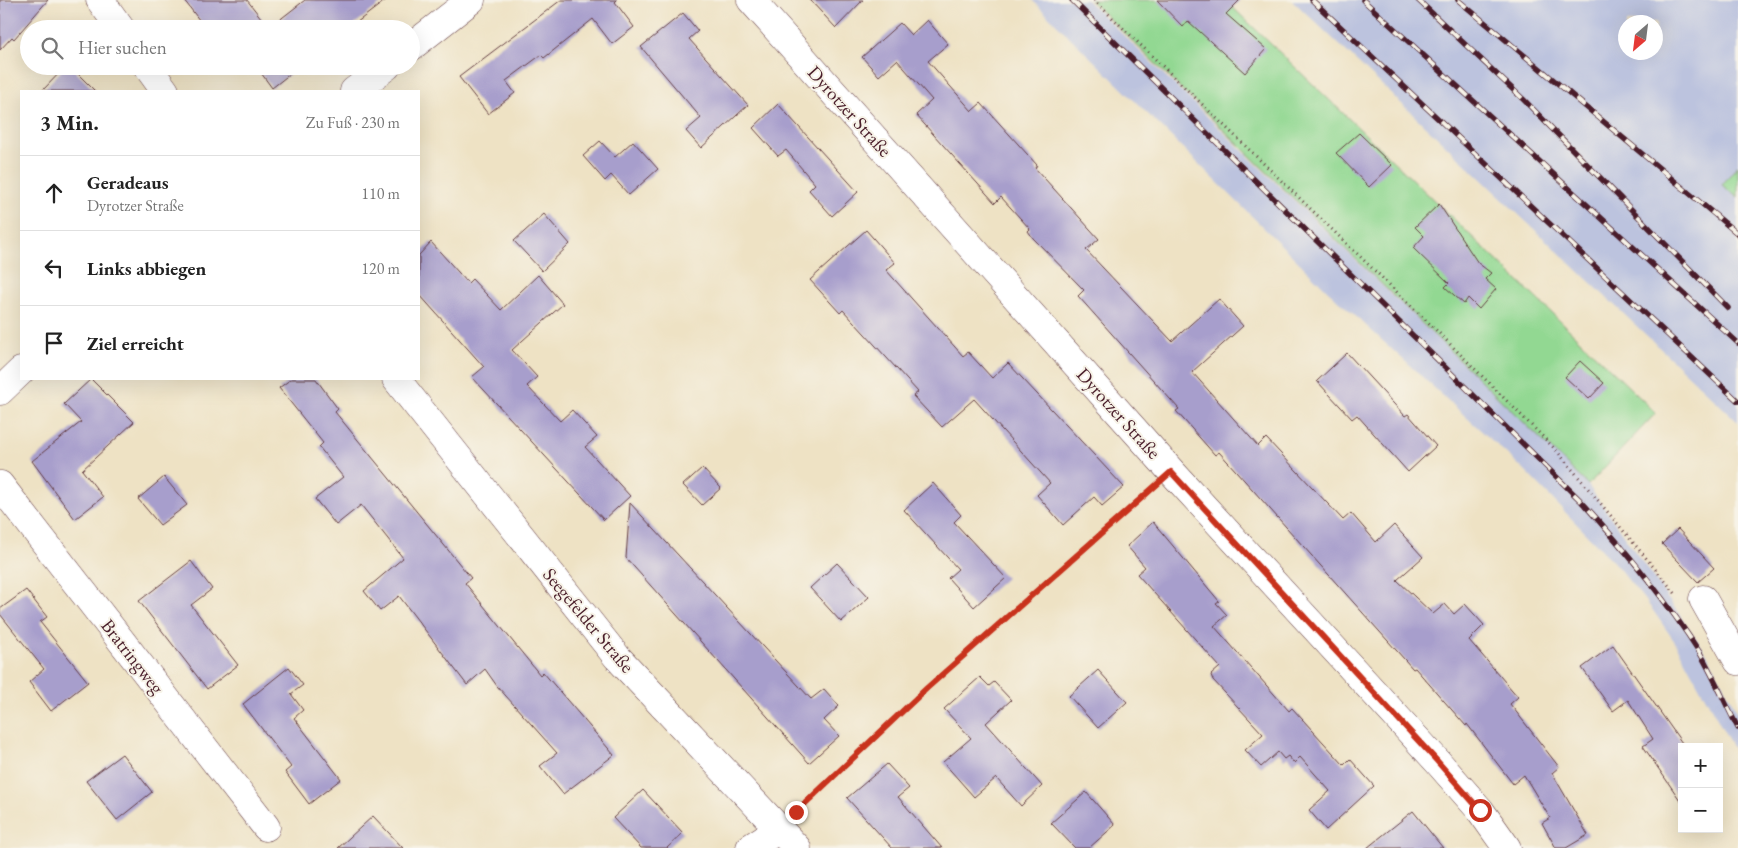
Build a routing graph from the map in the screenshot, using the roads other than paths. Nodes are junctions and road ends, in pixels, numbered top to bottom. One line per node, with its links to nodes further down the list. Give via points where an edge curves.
1 (100, 0): 4 (street)
2 (472, 0): 5 (street)
3 (751, 0): 19 (street, Dyrotzer Straße, via 1171,472 1437,761 1480,810)
4 (114, 20)
5 (420, 40)
6 (153, 75): 8 (street)
7 (374, 75): 9 (street)
8 (164, 90)
9 (355, 90)
10 (20, 372): 12 (street)
11 (397, 380): 17 (street, Seegefelder Straße, via 617,656)
12 (0, 391)
13 (0, 485): 16 (street, Bratringweg)
14 (1703, 600): 15 (street)
15 (1738, 661)
16 (266, 827)
17 (788, 838): 18 (street)
18 (750, 848)
19 (1507, 848)

